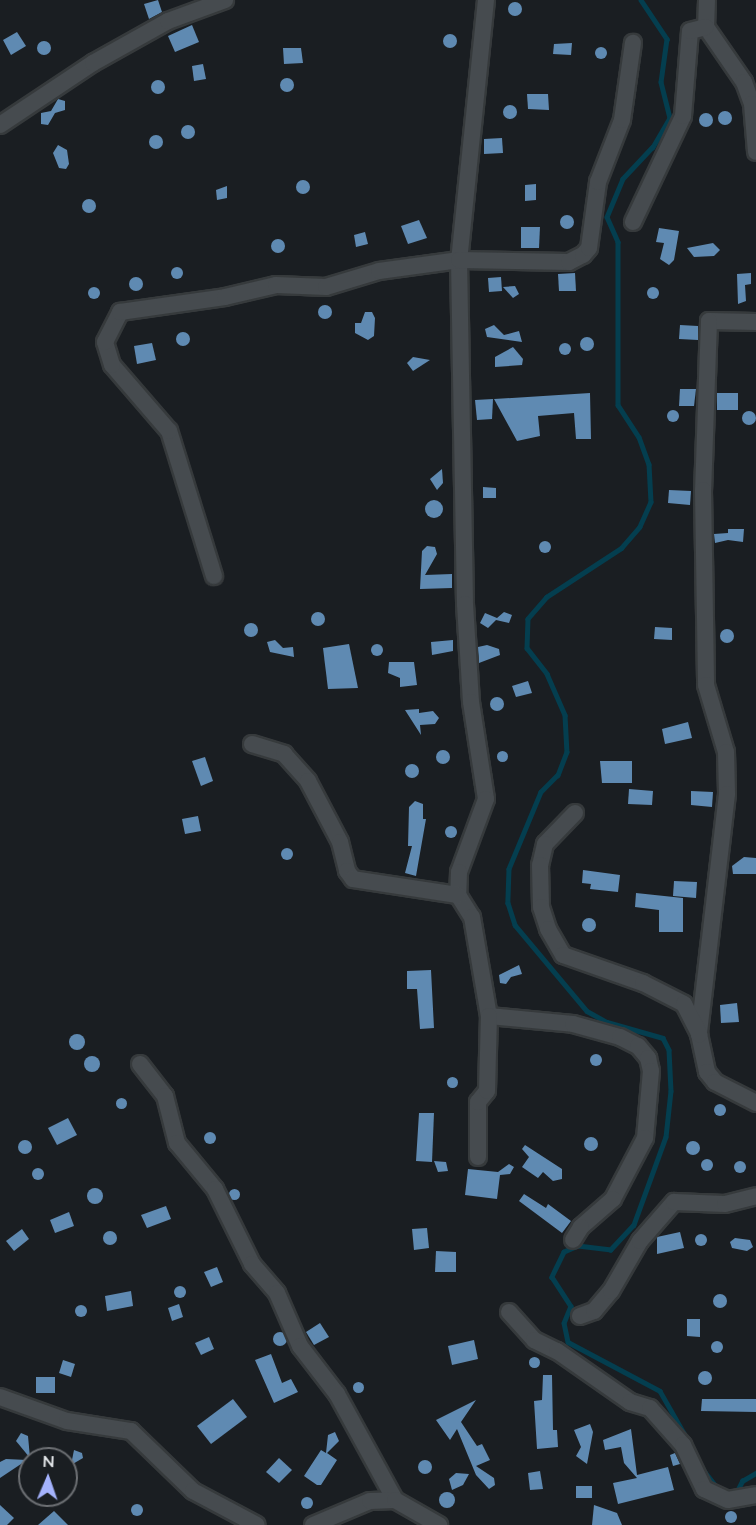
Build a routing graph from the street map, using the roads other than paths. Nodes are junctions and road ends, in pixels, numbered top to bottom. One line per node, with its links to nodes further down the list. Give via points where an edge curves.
1 (225, 0): 6 (street, via 168,21 93,63)
2 (486, 0): 9 (street)
3 (707, 0): 4 (street)
4 (706, 27): 7 (street, via 744,82 752,104); 8 (street, via 690,31 683,116)
5 (633, 43): 9 (street, via 622,120 598,183 589,248 569,262)
6 (0, 125)
7 (756, 152)
8 (633, 222)
9 (459, 260): 11 (street, via 379,271 326,287 276,285 225,297 120,312 105,342 112,365 169,431); 14 (street, via 465,604 471,702 486,799 459,872)
10 (756, 322): 16 (street, via 710,321 703,490 706,685 726,752 727,794)
11 (214, 576)
12 (252, 744): 14 (street, via 284,754 308,781 340,842 347,871 353,879)
13 (575, 813): 16 (street, via 545,844 540,866 541,907 548,929 563,955 643,983 684,1005)
14 (458, 895): 15 (street, via 472,917)
15 (489, 1016): 19 (street, via 487,1090 478,1102); 21 (street, via 573,1024 620,1037 638,1046 648,1058 651,1071 645,1138 613,1199 581,1227)
16 (699, 1034): 18 (street, via 707,1072 715,1082)
17 (140, 1064): 26 (street, via 165,1096 177,1143 215,1189 252,1264 277,1293 300,1346 337,1394)
18 (756, 1103)
19 (478, 1157)
20 (756, 1196): 23 (street, via 725,1204 674,1202 640,1241 611,1291 594,1311)
21 (573, 1240)
22 (509, 1312): 25 (street, via 534,1340 557,1351 630,1402 650,1408 682,1445 704,1489 728,1500)
23 (580, 1316)
24 (0, 1397): 27 (street, via 67,1421 131,1431 193,1491)
25 (756, 1495)
26 (395, 1500): 28 (street, via 370,1501); 29 (street)
27 (257, 1525)
28 (313, 1525)
29 (439, 1525)

